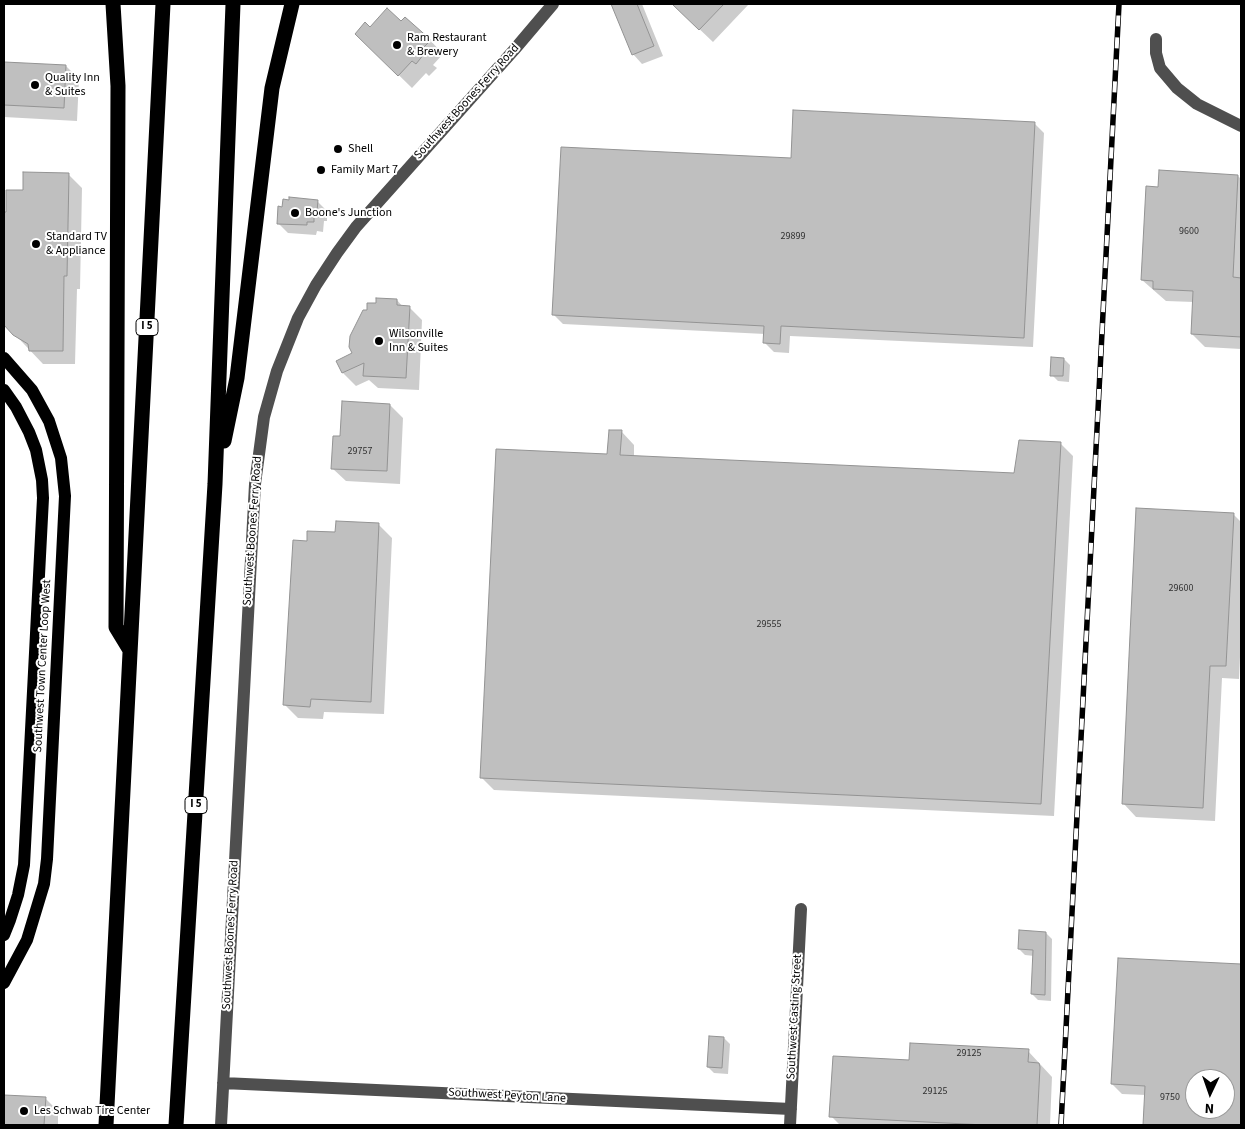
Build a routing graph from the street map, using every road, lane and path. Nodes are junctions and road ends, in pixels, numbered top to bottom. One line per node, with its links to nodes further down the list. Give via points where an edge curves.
1 (113, 4): 11 (highway, I 5, via 118,86 116,627)
2 (163, 4): 11 (highway, I 5)
3 (234, 4): 10 (highway, I 5)
4 (292, 4): 10 (highway, I 5, via 272,88 237,378)
5 (553, 4): 15 (street, Southwest Boones Ferry Road, via 356,227 302,310 277,371 264,417 254,484)
6 (1156, 39): 7 (street, via 1160,68 1177,88 1197,104)
7 (1241, 126)
8 (4, 358): 14 (main road, Southwest Town Center Loop West, via 32,390 48,421 60,458 65,496 45,876 27,940)
9 (4, 390): 13 (main road, Southwest Town Center Loop West, via 36,450 43,498 24,865 18,895)
10 (215, 484): 18 (highway, I 5)
11 (130, 650): 17 (highway, I 5)
12 (801, 909): 16 (street, Southwest Casting Street)
13 (4, 934)
14 (4, 984)
15 (224, 1083): 16 (street, Southwest Peyton Lane); 19 (street, Southwest Boones Ferry Road)
16 (791, 1109): 20 (street, Southwest Casting Street)
17 (106, 1125)
18 (176, 1125)
19 (221, 1125)
20 (790, 1125)

